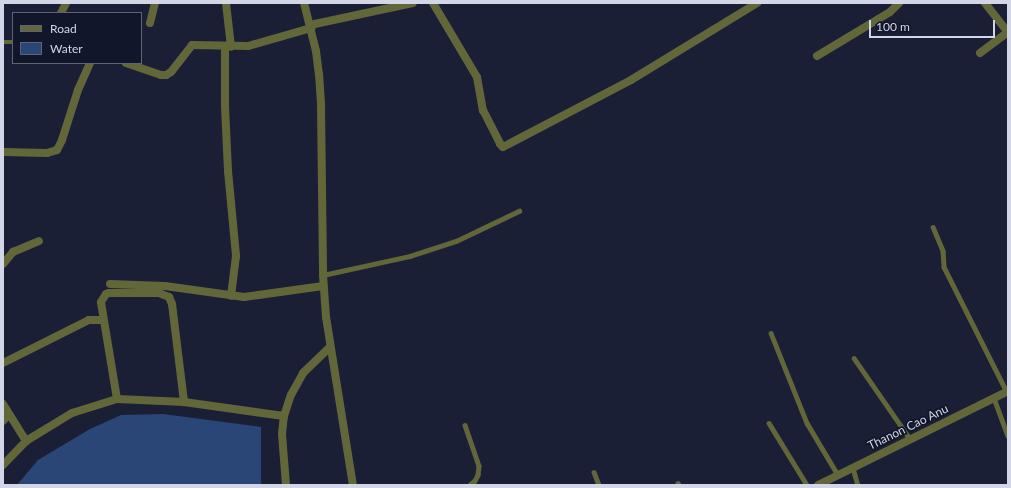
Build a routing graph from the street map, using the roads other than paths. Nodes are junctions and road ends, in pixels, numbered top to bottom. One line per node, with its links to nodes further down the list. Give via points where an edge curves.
1 (66, 3): 10 (street)
2 (155, 3): 11 (street)
3 (226, 3): 14 (street)
4 (304, 3): 12 (street)
5 (413, 3): 12 (street)
6 (433, 3): 7 (street, via 477,77 483,110 503,146 631,80)
7 (757, 3)
8 (899, 3): 16 (street, via 890,12)
9 (985, 3): 13 (street)
10 (62, 12)
11 (150, 23)
12 (311, 26): 14 (street, via 248,46); 24 (street, via 321,106)
13 (1008, 32): 15 (street)
14 (228, 47): 18 (street, via 192,45 166,75); 27 (street, via 225,108 236,256)
15 (980, 54)
16 (817, 56)
17 (90, 64): 19 (street, via 56,150 47,153)
18 (129, 64)
19 (3, 152)
20 (520, 211): 24 (lane, via 456,241 410,256)
21 (933, 227): 33 (lane, via 943,251 944,267)
22 (39, 240): 23 (street, via 12,252)
23 (3, 264)
24 (323, 275): 26 (street)
25 (110, 284): 27 (street, via 165,286)
26 (324, 286): 27 (street, via 244,297); 30 (street)
27 (231, 296)
28 (103, 320): 32 (street, via 89,320); 35 (street); 36 (street, via 101,302 109,293 159,293 169,298 172,304)
29 (770, 333): 49 (lane, via 807,423)
30 (330, 347): 39 (street, via 303,373 291,395); 51 (street)
31 (854, 358): 44 (lane)
32 (3, 363)
33 (1008, 392): 34 (street, Thanon Cao Anu)
34 (994, 398): 43 (lane); 44 (street, Thanon Cao Anu)
35 (117, 399): 36 (street); 45 (street, via 72,413)
36 (184, 402): 39 (street)
37 (3, 404): 38 (street)
38 (9, 414): 40 (street); 45 (street)
39 (284, 416): 50 (street, via 282,434)
40 (3, 420)
41 (769, 423): 54 (lane)
42 (465, 425): 52 (lane, via 479,466 478,475)
43 (1008, 436)
44 (910, 439): 47 (street, Thanon Cao Anu)
45 (26, 441): 46 (street)
46 (3, 465)
47 (853, 468): 49 (street, Thanon Cao Anu); 56 (lane)
48 (594, 472): 53 (lane)
49 (838, 475): 55 (street, Thanon Cao Anu)
50 (286, 485)
51 (353, 485)
52 (470, 485)
53 (599, 485)
54 (807, 485)
55 (818, 485)
56 (858, 485)

